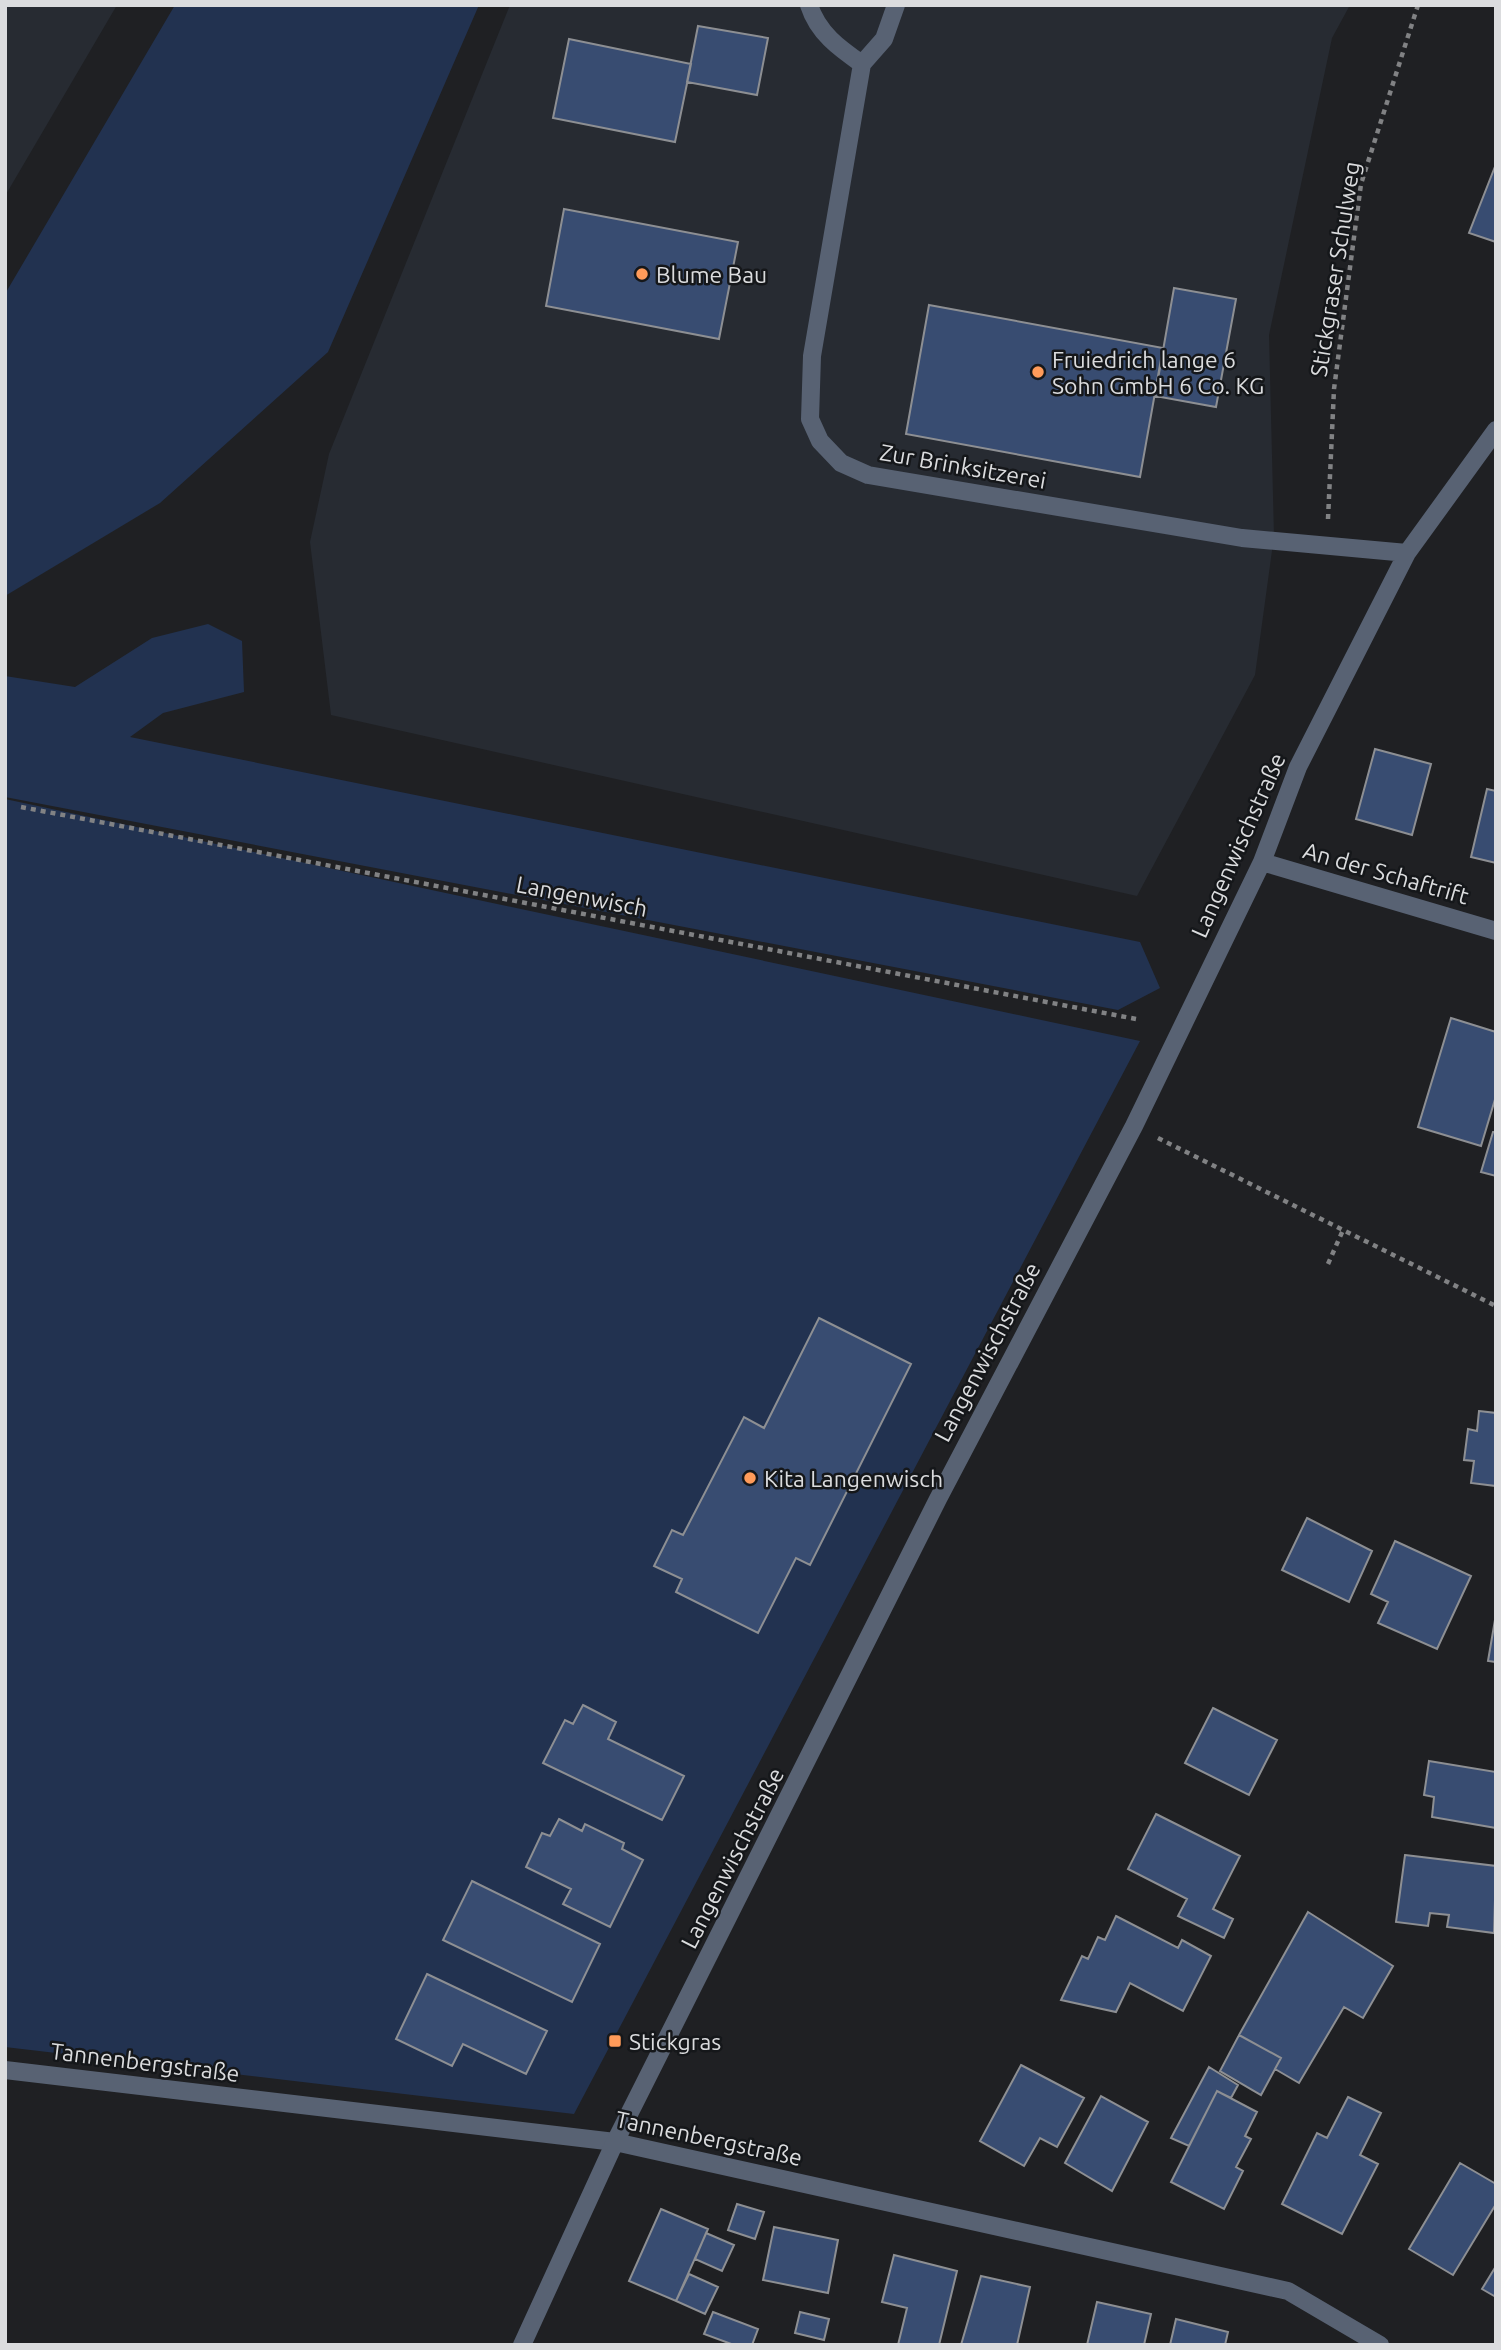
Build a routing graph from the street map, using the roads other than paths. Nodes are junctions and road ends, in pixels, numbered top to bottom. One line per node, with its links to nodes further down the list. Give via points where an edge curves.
1 (808, 5): 3 (street, via 814,22)
2 (896, 5): 3 (street, via 884,39)
3 (862, 64): 5 (street, Zur Brinksitzerei, via 812,356 810,419 820,441 841,463 869,475 1242,538)
4 (1496, 430): 5 (street, Langenwischstraße)
5 (1406, 553): 6 (street, Langenwischstraße, via 1298,767)
6 (1262, 862): 7 (street, An der Schaftrift); 9 (street, Langenwischstraße, via 1134,1126 938,1499)
7 (1496, 931)
8 (5, 2070): 9 (street, Tannenbergstraße)
9 (615, 2142): 10 (street, Langenwischstraße); 11 (street, Tannenbergstraße, via 1288,2291)
10 (522, 2345)
11 (1380, 2345)

